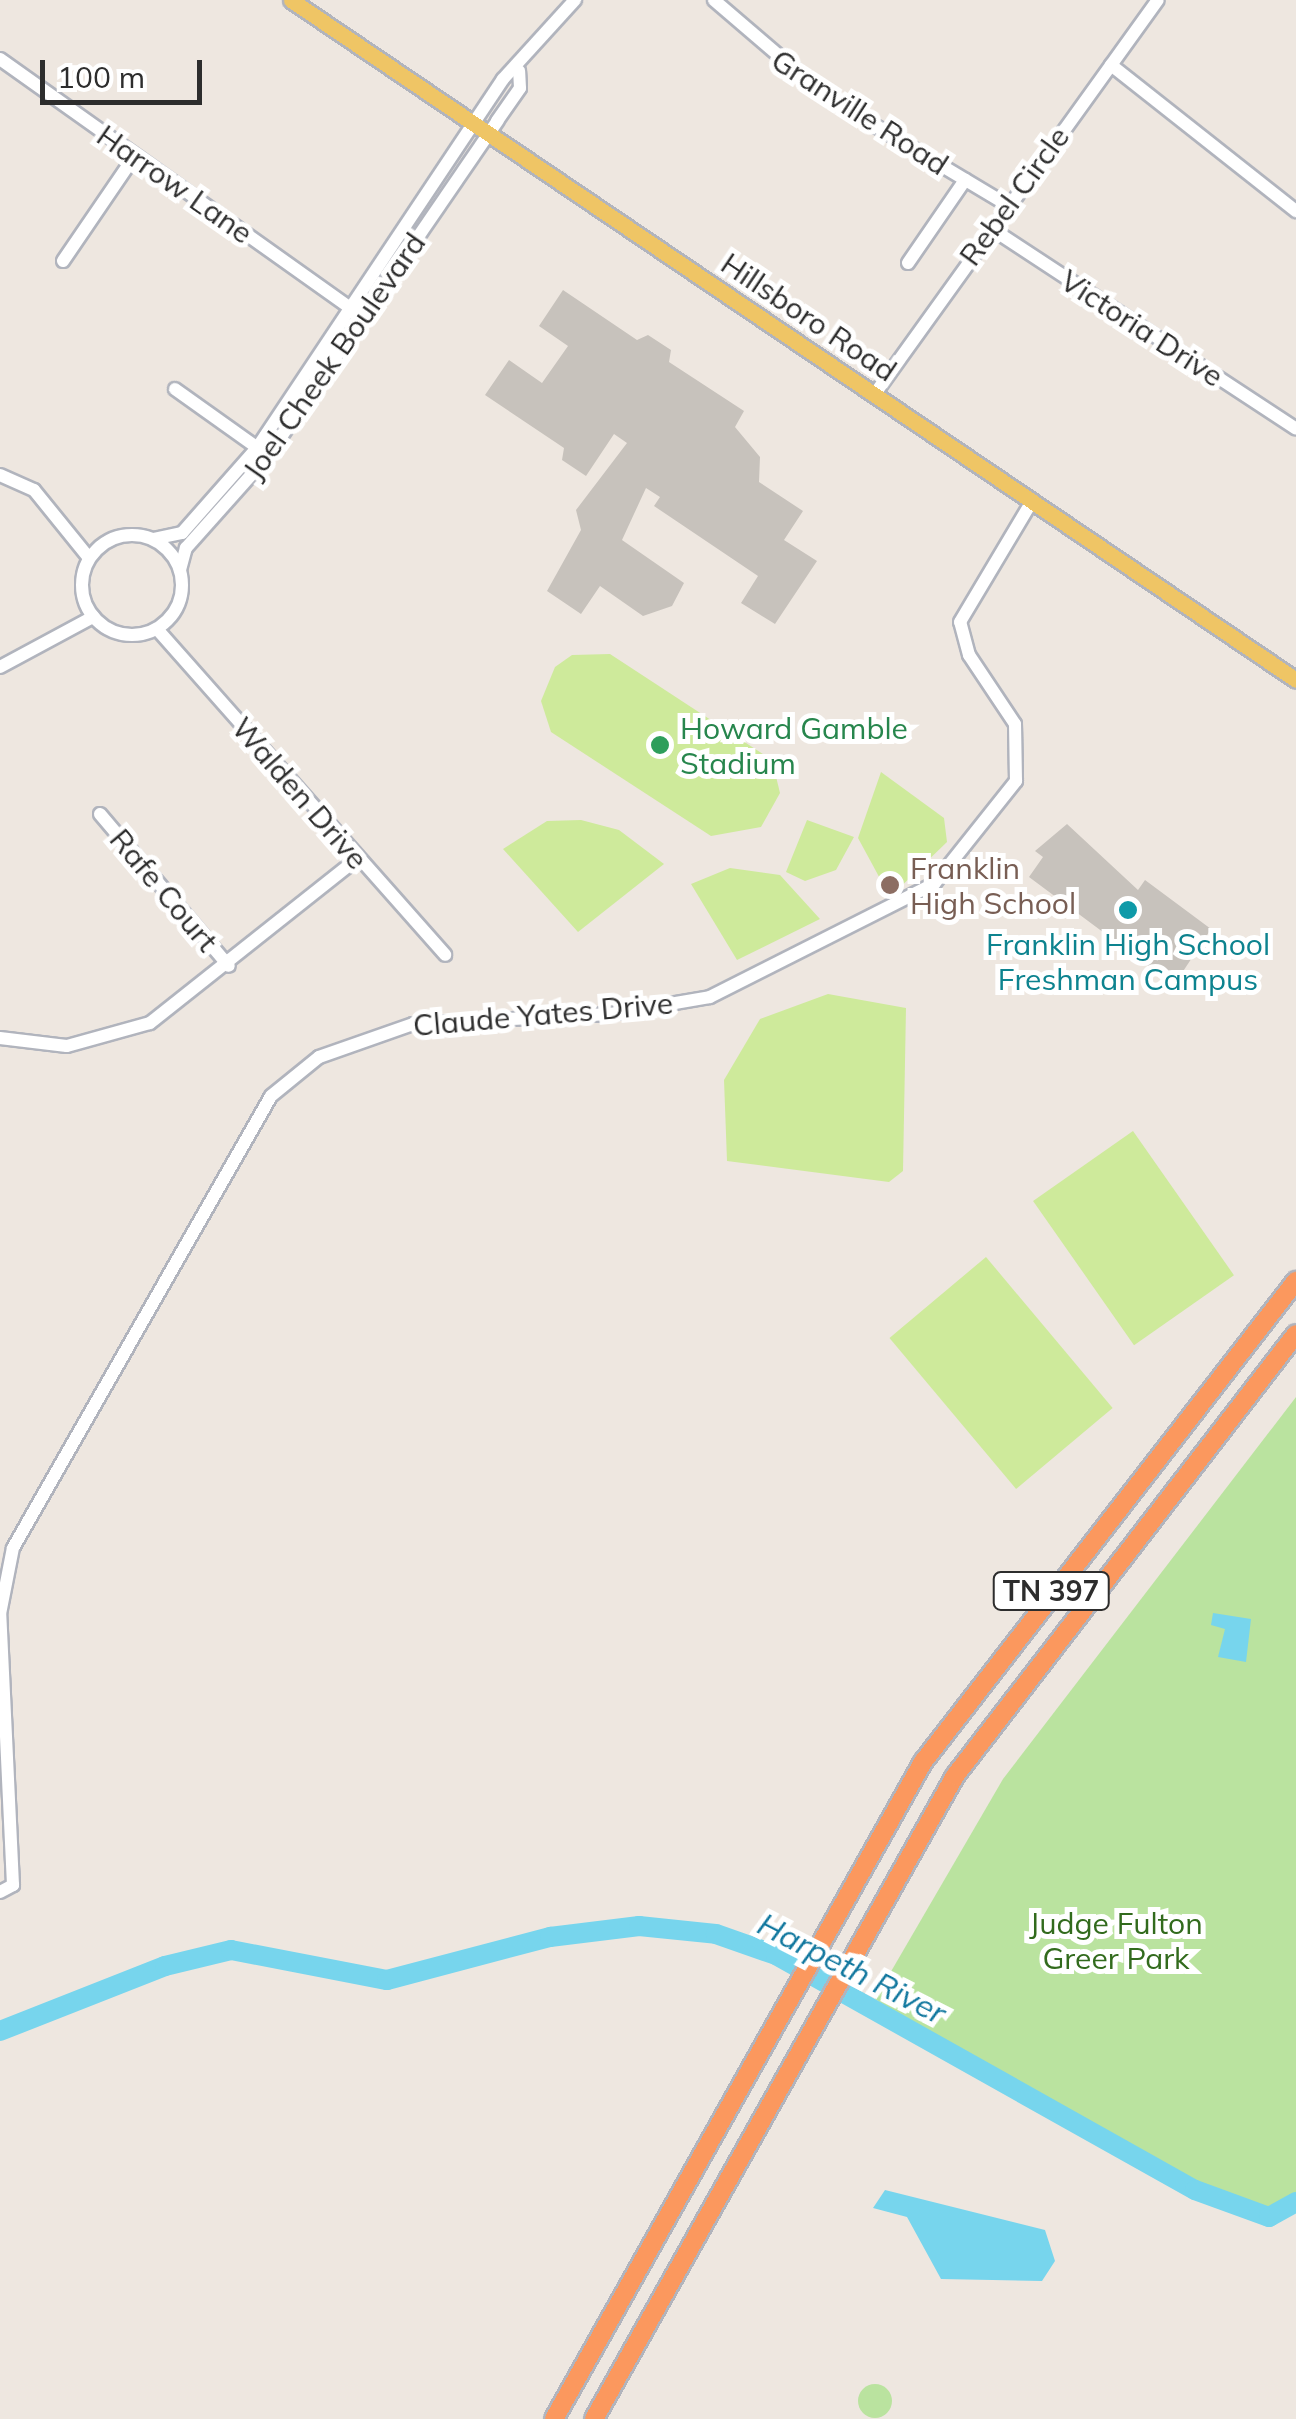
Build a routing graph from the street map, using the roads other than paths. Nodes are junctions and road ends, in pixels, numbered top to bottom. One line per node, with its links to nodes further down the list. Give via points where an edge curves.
1 (291, 0): 8 (main road, Hillsboro Road)
2 (575, 0): 7 (street)
3 (714, 0): 11 (street, Granville Road, via 827,97)
4 (1148, 2): 6 (street, Rebel Circle)
5 (0, 59): 10 (street, Harrow Lane)
6 (1111, 65): 14 (street, Rebel Circle); 15 (street)
7 (519, 71): 8 (street); 9 (street, via 520,88)
8 (472, 126): 9 (main road, Hillsboro Road); 12 (street, Joel Cheek Boulevard)
9 (486, 137): 13 (street, Joel Cheek Boulevard); 21 (main road, Hillsboro Road)
10 (134, 156): 17 (street); 19 (street, Harrow Lane)
11 (965, 180): 14 (street, Granville Road); 18 (street, Granville Road)
12 (436, 182): 13 (street); 19 (street, Joel Cheek Boulevard)
13 (450, 189): 23 (street, Joel Cheek Boulevard)
14 (1006, 204): 16 (street, Rebel Circle)
15 (1296, 211)
16 (989, 226): 21 (street, Rebel Circle); 22 (street, Victoria Drive)
17 (63, 261)
18 (908, 263)
19 (350, 308): 23 (street, Joel Cheek Boulevard)
20 (176, 389): 23 (street)
21 (874, 394): 25 (main road, Hillsboro Road)
22 (1296, 428)
23 (263, 452): 26 (street, Joel Cheek Boulevard, via 182,533); 28 (street, Joel Cheek Boulevard, via 186,548)
24 (0, 475): 27 (street, via 34,490)
25 (1031, 503): 32 (main road, Hillsboro Road); 40 (street, Claude Yates Drive, via 960,622 969,656 1015,724 1016,781 934,884 710,997 611,1014 414,1024 319,1057 271,1096 13,1548 0,1614 12,1885)
26 (153, 539): 27 (street, via 110,539); 28 (street)
27 (88, 558): 29 (street, via 82,591)
28 (180, 570): 30 (street, via 176,608)
29 (93, 617): 30 (street, via 122,634); 31 (street)
30 (156, 629): 34 (street, Walden Drive)
31 (0, 667)
32 (1296, 680)
33 (100, 814): 36 (street, Rafe Court)
34 (357, 860): 35 (street, Walden Drive); 36 (street)
35 (446, 955)
36 (229, 966): 37 (street, via 150,1023 67,1046)
37 (0, 1038)
38 (1296, 1281): 41 (highway, TN 397, via 991,1666 832,1918)
39 (1296, 1334): 42 (highway, TN 397, via 984,1732)
40 (0, 1892)
41 (554, 2419)
42 (594, 2419)

